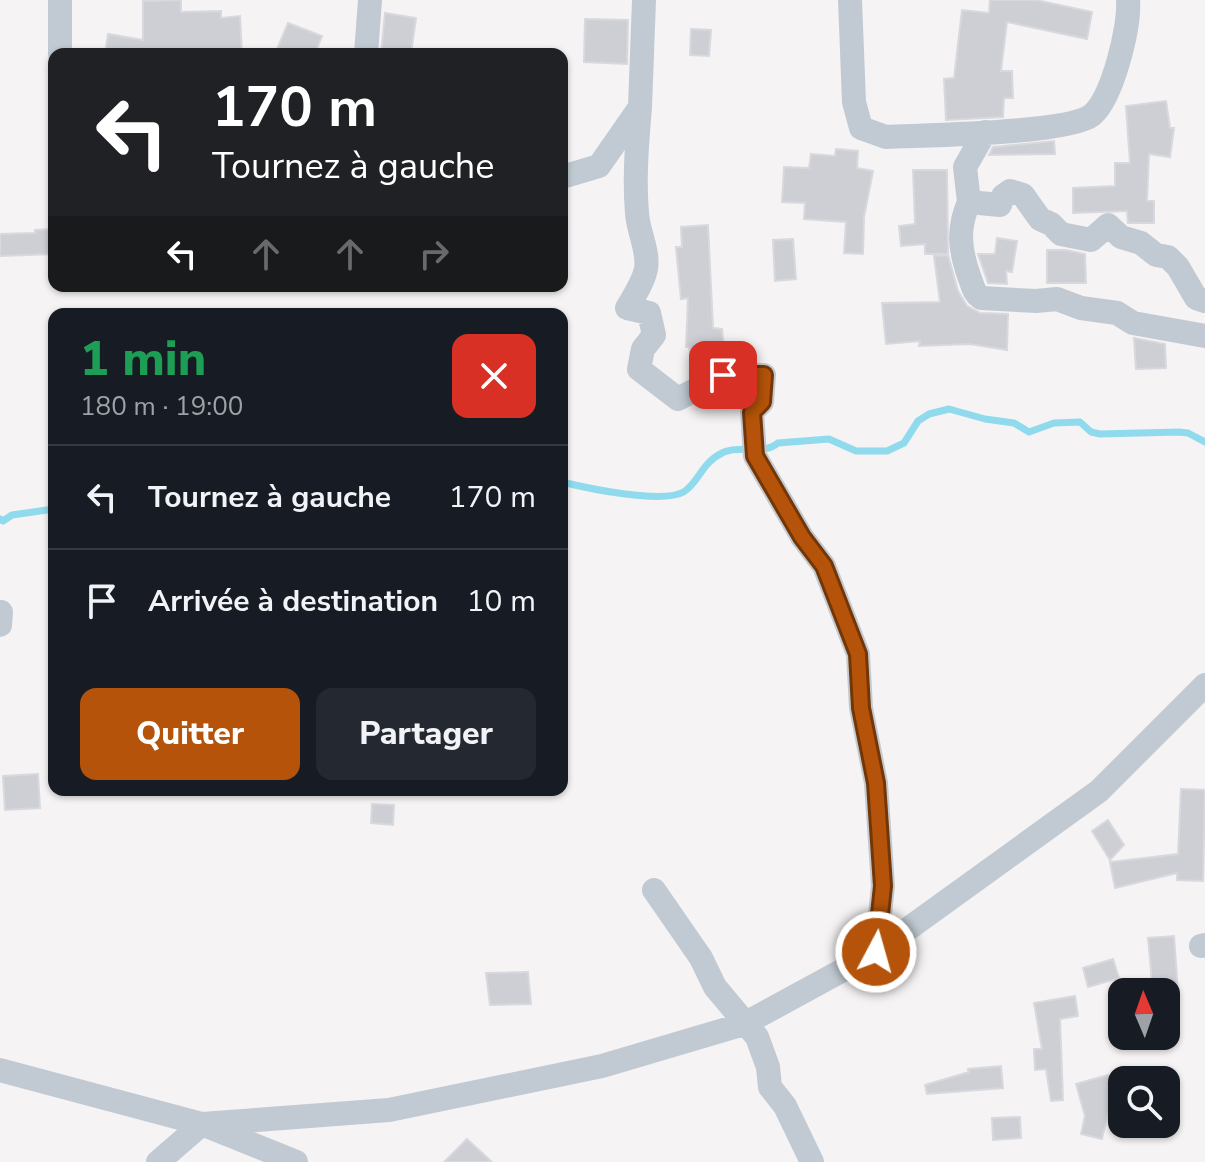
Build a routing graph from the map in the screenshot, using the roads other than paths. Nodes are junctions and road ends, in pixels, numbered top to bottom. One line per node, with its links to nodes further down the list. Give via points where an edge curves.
1 (60, 0): 6 (street)
2 (370, 0): 7 (street)
3 (644, 0): 8 (street)
4 (850, 0): 9 (street, via 854,102 861,128 886,137)
5 (1128, 0): 9 (street, via 1122,53 1092,115 1054,128)
6 (60, 48)
7 (366, 48)
8 (640, 107): 10 (street, via 599,166); 18 (street, via 637,218 646,269 627,308 649,313 654,335 643,349 639,369 678,399 723,375 764,375 762,402 752,412 755,456 824,566 858,654 861,708 876,783 883,886)
9 (985, 132): 11 (street, via 965,167)
10 (568, 175)
11 (969, 202): 12 (street, via 1000,205 1010,191 1023,195 1040,219 1061,234 1091,240 1108,225 1121,237 1168,257 1196,298); 13 (street, via 961,230 962,261 981,298 1057,299 1117,313 1133,323)
12 (1205, 301)
13 (1205, 336)
14 (1, 612): 15 (street)
15 (0, 625)
16 (1205, 685): 18 (street, via 1099,791)
17 (654, 890): 19 (street)
18 (876, 952): 19 (street)
19 (744, 1024): 21 (street, via 602,1066 389,1110); 24 (street, via 757,1037 770,1087)
20 (0, 1070): 21 (street)
21 (202, 1124): 22 (street); 23 (street)
22 (158, 1162)
23 (296, 1162)
24 (812, 1162)

